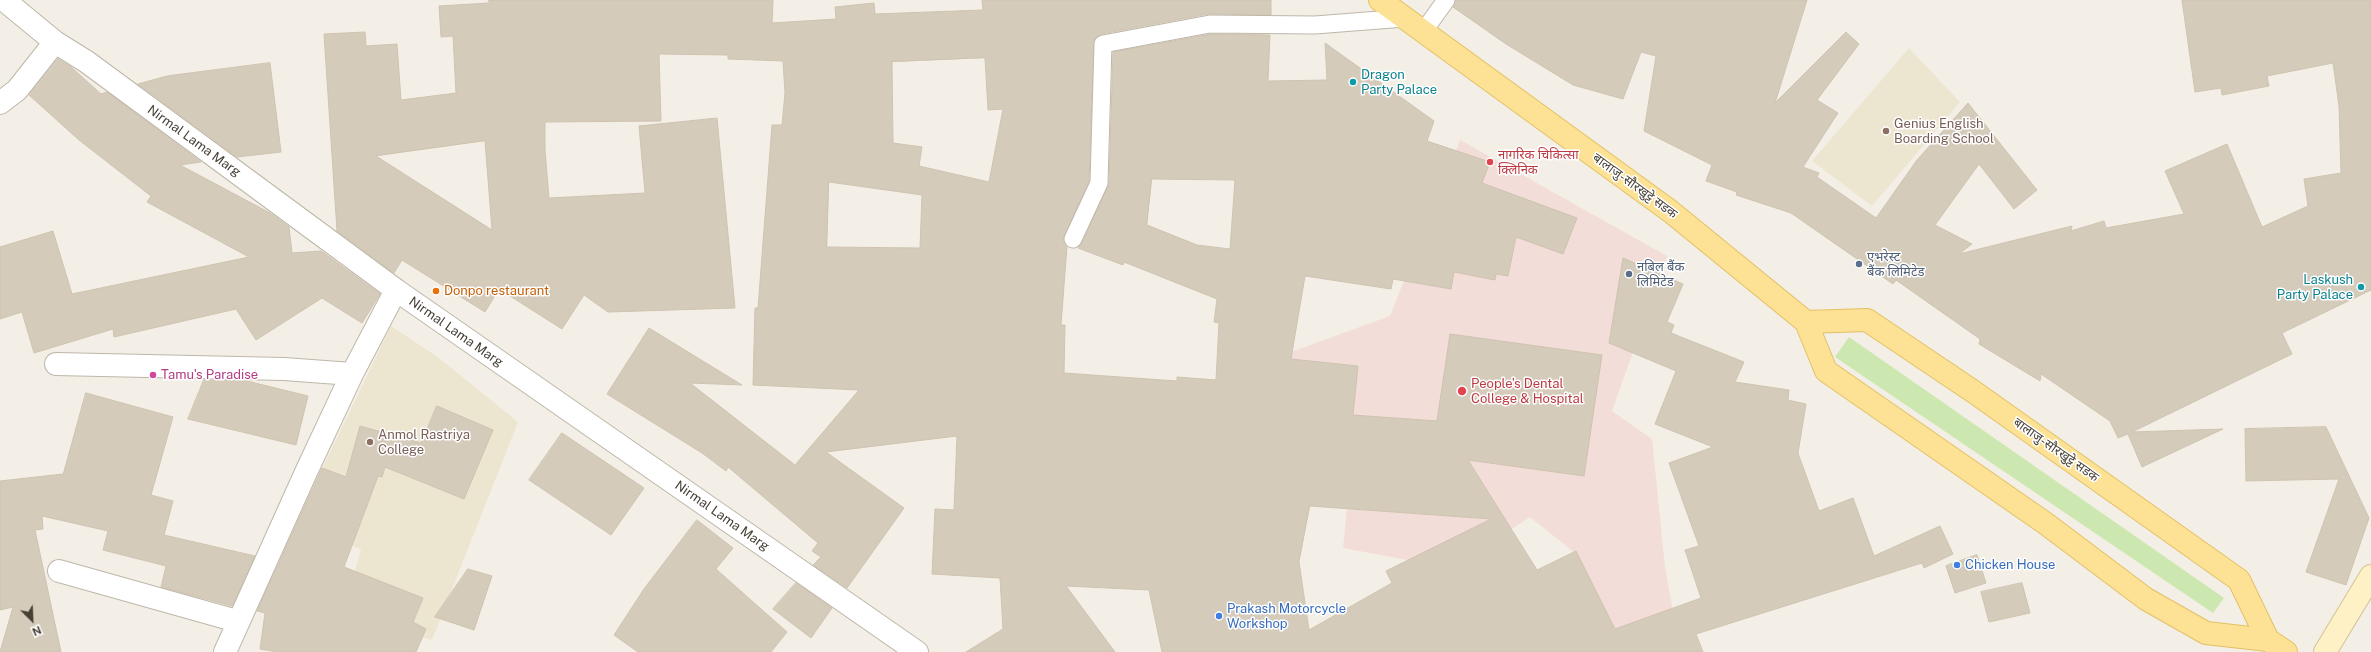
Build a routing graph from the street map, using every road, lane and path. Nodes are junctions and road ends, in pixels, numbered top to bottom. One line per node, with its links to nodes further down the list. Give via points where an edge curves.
1 (4, 0): 6 (street, Nirmal Lama Marg)
2 (1380, 0): 4 (main road, बालाजु-सौरखुट्टे सडक)
3 (1446, 0): 5 (lane)
4 (1405, 18): 5 (main road, बालाजु-सौरखुट्टे सडक); 8 (lane, via 1315,25 1210,24 1103,44 1099,183)
5 (1423, 32): 10 (main road, बालाजु-सौरखुट्टे सडक, via 1670,211)
6 (55, 42): 7 (street, via 17,90); 9 (street, Nirmal Lama Marg, via 87,62)
7 (0, 103)
8 (1073, 239)
9 (396, 290): 12 (street); 18 (street, Nirmal Lama Marg)
10 (1806, 322): 16 (main road, बालाजु-सौरखुट्टे सडक, via 1826,371 2045,523 2146,599 2206,634); 16 (main road, बालाजु-सौरखुट्टे सडक, via 1867,320 1967,387 2240,580)
11 (56, 364): 12 (street, via 284,369)
12 (352, 374): 15 (street)
13 (59, 571): 15 (street)
14 (2371, 576): 20 (main road)
15 (237, 621): 17 (street)
16 (2268, 640): 19 (main road, बालाजु-सौरखुट्टे सडक)
17 (225, 652)
18 (917, 652)
19 (2286, 652)
20 (2325, 652)

